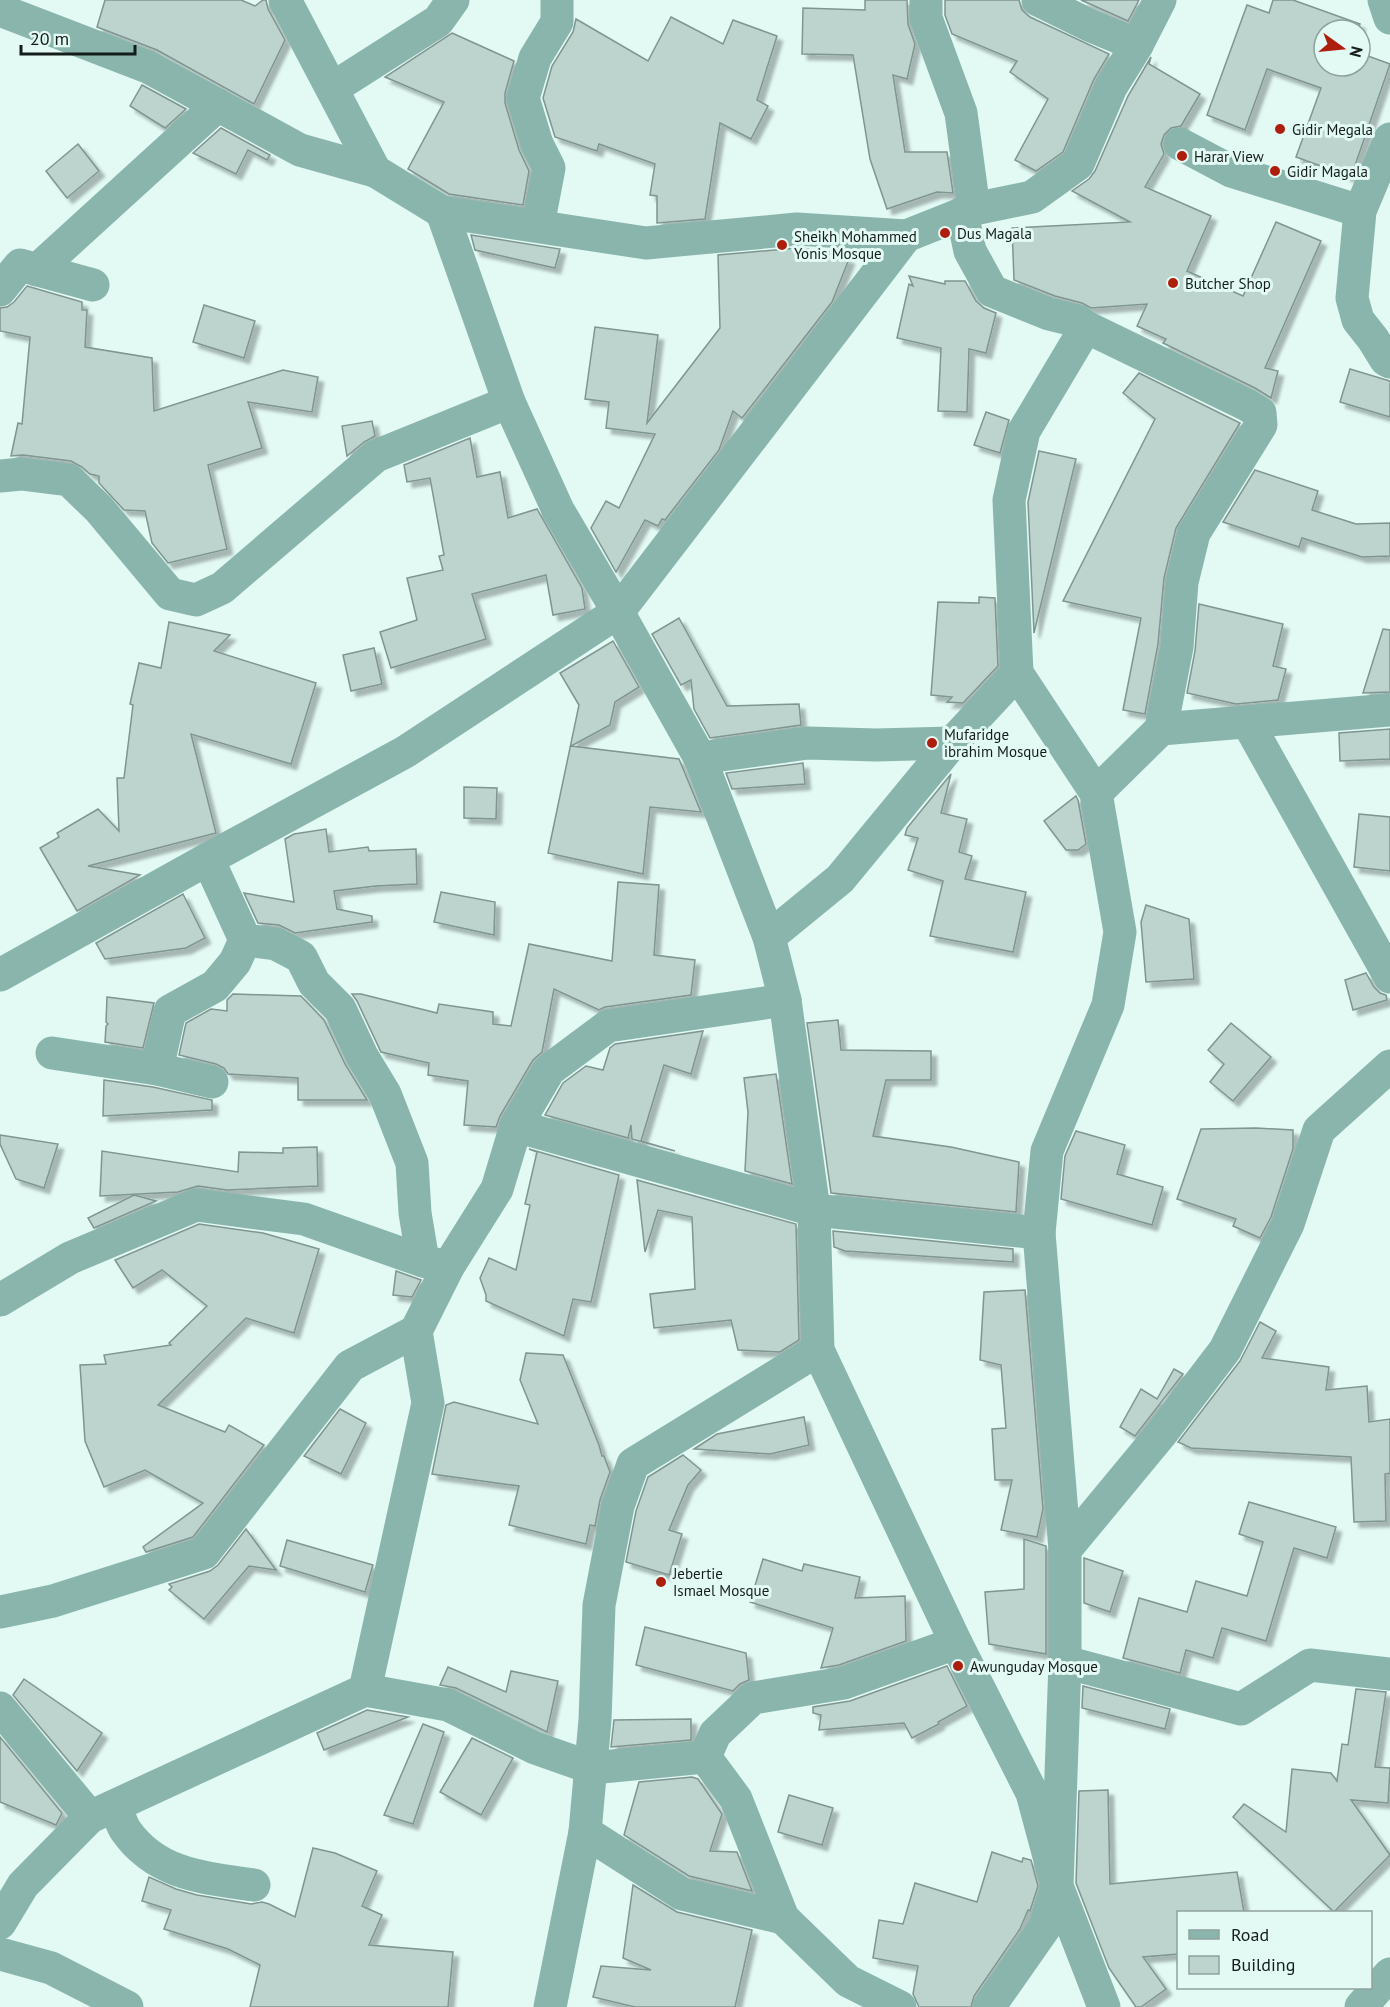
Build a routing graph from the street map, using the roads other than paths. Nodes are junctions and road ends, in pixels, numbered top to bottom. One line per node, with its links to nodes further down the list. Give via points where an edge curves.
1 (285, 0): 11 (street)
2 (453, 0): 11 (street, via 438,21)
3 (557, 0): 19 (street, via 557,22 535,58 523,98 549,168)
4 (926, 0): 16 (street, via 926,18 961,113)
5 (1038, 0): 10 (street)
6 (1160, 0): 10 (street)
7 (1384, 0): 9 (street)
8 (0, 10): 12 (street, via 148,67)
9 (1390, 18)
10 (1137, 45): 16 (street, via 1111,87 1078,164 1032,197)
11 (333, 88): 15 (street)
12 (218, 105): 15 (street, via 300,150); 21 (street)
13 (1390, 139): 17 (street)
14 (1180, 144): 17 (street, via 1231,171)
15 (375, 171): 18 (street)
16 (968, 211): 20 (street); 24 (street, via 970,250 992,291)
17 (1360, 211): 25 (street, via 1352,297 1358,320)
18 (442, 212): 19 (street); 26 (street)
19 (538, 225): 20 (street, via 646,243 797,229)
20 (906, 236): 28 (street)
21 (37, 270): 22 (street); 23 (street, via 20,265)
22 (93, 285)
23 (0, 290)
24 (1086, 327): 29 (street, via 1024,431 1009,500); 32 (street, via 1260,413 1261,425 1194,533 1182,582 1177,647)
25 (1389, 358)
26 (509, 402): 27 (street, via 376,456 222,588 196,600 170,594 99,509 69,480 21,474); 28 (street, via 558,510)
27 (0, 476)
28 (618, 612): 34 (street); 36 (street, via 405,752)
29 (1017, 673): 33 (street); 35 (street)
30 (1390, 710): 31 (street)
31 (1248, 723): 32 (street); 40 (street)
32 (1161, 729): 35 (street)
33 (951, 743): 34 (street, via 808,743); 37 (street, via 840,879)
34 (700, 758): 37 (street)
35 (1096, 793): 48 (street, via 1120,933 1108,1005 1047,1151)
36 (208, 859): 38 (street); 39 (street)
37 (769, 937): 41 (street)
38 (245, 940): 44 (street, via 235,963 216,986 170,1011); 49 (street, via 276,944 301,957 314,983 340,1009 385,1094 412,1163 415,1213)
39 (0, 975)
40 (1390, 977)
41 (784, 1000): 46 (street, via 608,1026 549,1070); 47 (street)
42 (52, 1053): 44 (street)
43 (1390, 1066): 53 (street, via 1319,1130 1288,1224 1225,1350)
44 (157, 1069): 45 (street)
45 (212, 1082)
46 (516, 1126): 47 (street); 49 (street, via 497,1189)
47 (814, 1210): 48 (street); 52 (street)
48 (1039, 1233): 53 (street)
49 (436, 1264): 50 (street, via 304,1219 196,1205 70,1258); 51 (street)
50 (0, 1300)
51 (416, 1331): 54 (street, via 350,1366 204,1553 53,1601); 58 (street, via 428,1403)
52 (818, 1350): 55 (street); 61 (street, via 633,1464 618,1506 599,1605)
53 (1065, 1550): 56 (street)
54 (0, 1612)
55 (956, 1643): 60 (street, via 844,1683 753,1698 715,1734); 65 (street, via 1032,1793)
56 (1065, 1662): 57 (street, via 1241,1709 1310,1665); 65 (street)
57 (1390, 1674)
58 (365, 1690): 61 (street, via 448,1705 535,1749); 62 (street)
59 (0, 1708): 62 (street)
60 (705, 1757): 61 (street); 66 (street, via 736,1799)
61 (592, 1768): 63 (street)
62 (103, 1811): 64 (street, via 141,1850 171,1869); 67 (street, via 23,1885)
63 (585, 1832): 66 (street, via 682,1894); 71 (street)
64 (254, 1885)
65 (1057, 1886): 73 (street, via 1045,1927); 74 (street)
66 (783, 1918): 72 (street, via 848,1981)
67 (0, 1923)
68 (0, 1954): 70 (street, via 51,1968)
69 (1390, 1974): 75 (street)
70 (127, 2007)
71 (550, 2007)
72 (900, 2007)
73 (989, 2007)
74 (1104, 2007)
75 (1361, 2007)

